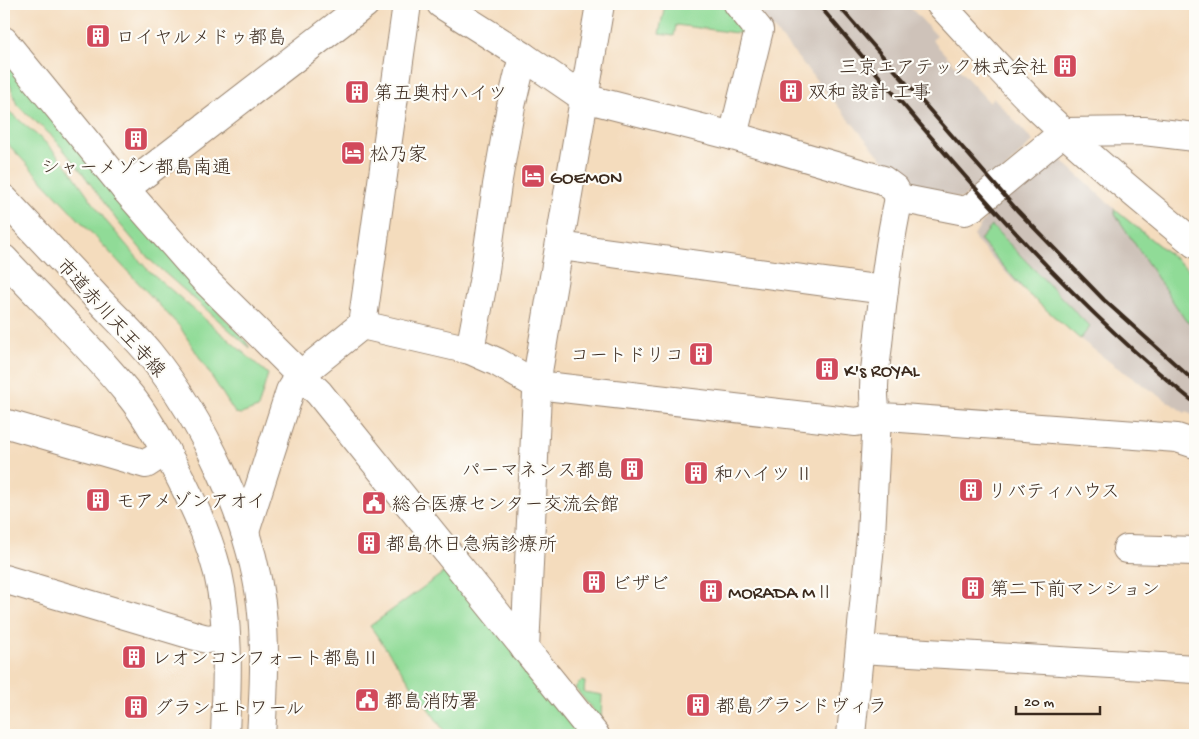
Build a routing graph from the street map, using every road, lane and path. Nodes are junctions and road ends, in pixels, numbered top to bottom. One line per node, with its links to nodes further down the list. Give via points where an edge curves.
1 (365, 4): 13 (street)
2 (407, 4): 20 (street)
3 (441, 4): 8 (street)
4 (600, 4): 9 (street)
5 (738, 4): 11 (street, via 759,30)
6 (940, 4): 10 (street)
7 (4, 41): 13 (street)
8 (523, 56): 9 (street); 21 (street, via 511,106)
9 (584, 98): 11 (street); 17 (street)
10 (1064, 132): 12 (street, via 1144,131); 14 (street, via 966,211); 16 (street)
11 (733, 136): 14 (street, via 883,180 895,188)
12 (1195, 137)
13 (125, 189): 22 (street, via 203,278)
14 (899, 198): 19 (street)
15 (4, 199): 28 (street, 市道赤川天王寺線, via 149,353 173,386 216,460)
16 (1195, 244)
17 (560, 246): 19 (street); 23 (street)
18 (4, 259): 27 (street, 市道赤川天王寺線, via 129,393)
19 (884, 290): 24 (street, via 874,404)
20 (362, 325): 21 (street); 22 (street)
21 (470, 350): 23 (street)
22 (300, 375): 28 (street, via 290,391); 34 (street, via 319,393)
23 (538, 385): 24 (street, via 856,422); 34 (street)
24 (877, 417): 26 (street, via 1177,438); 33 (street, via 871,535)
25 (4, 423): 27 (street, via 146,464)
26 (1195, 444)
27 (166, 451): 32 (street, 市道赤川天王寺線, via 196,508 208,539 218,575)
28 (245, 532): 37 (street, 市道赤川天王寺線, via 261,602 264,646)
29 (1127, 549): 30 (street)
30 (1195, 551)
31 (4, 579): 32 (street, via 207,639)
32 (226, 636): 36 (street, 市道赤川天王寺線)
33 (860, 648): 35 (street); 39 (street)
34 (525, 649): 38 (street)
35 (1195, 669)
36 (225, 735)
37 (261, 735)
38 (595, 735)
39 (851, 735)

